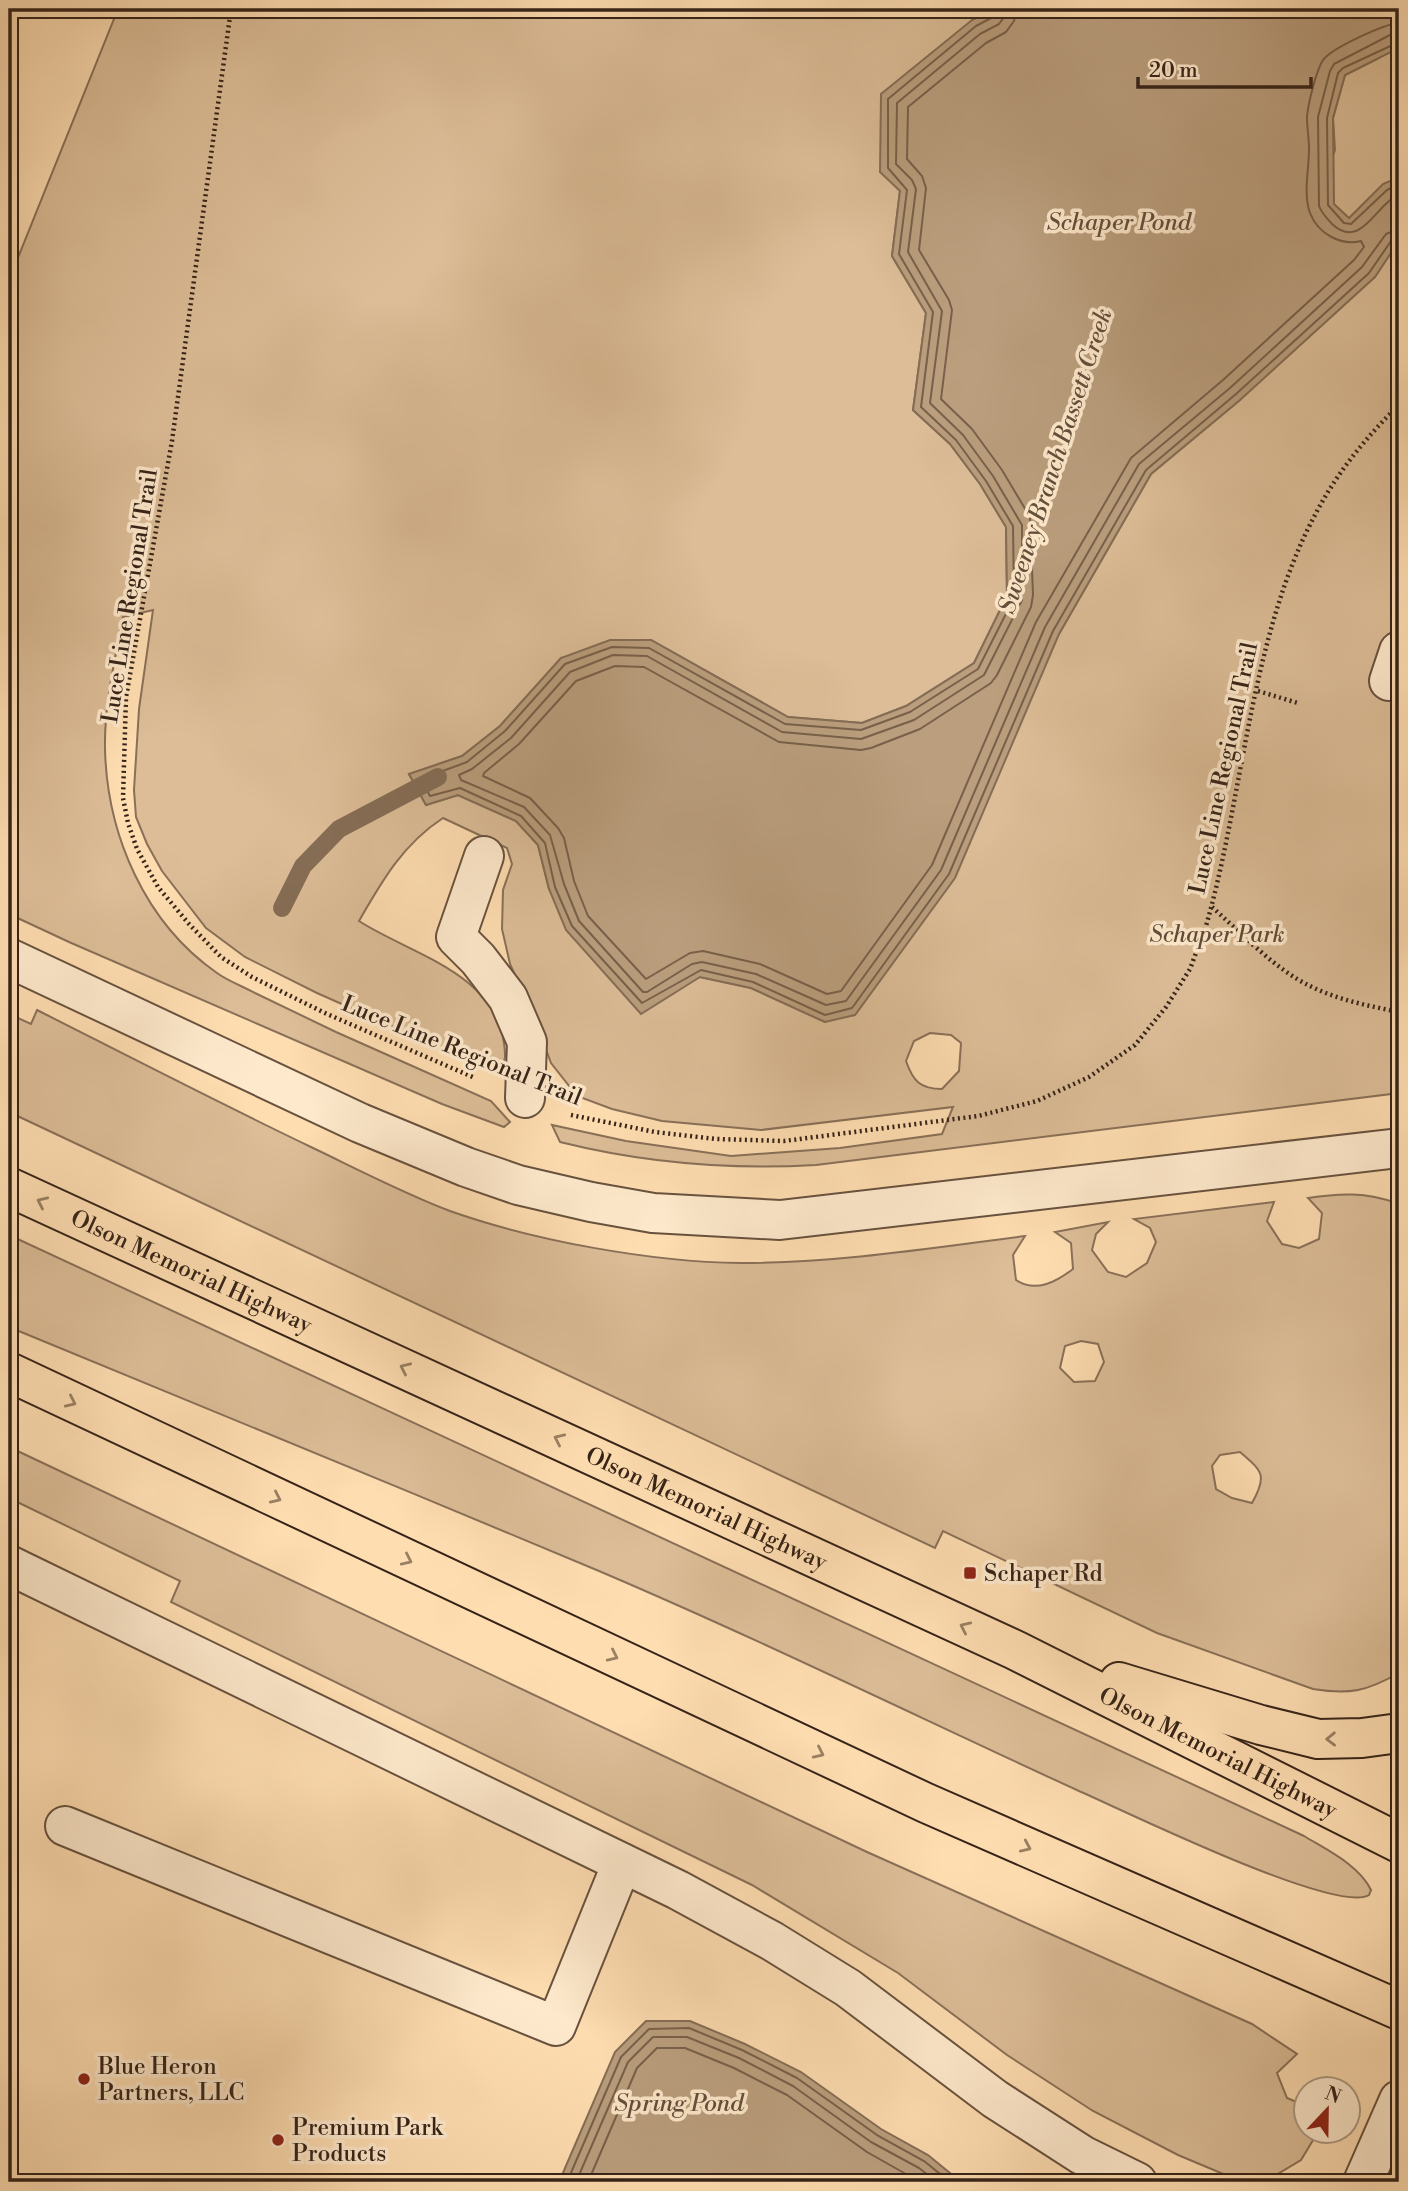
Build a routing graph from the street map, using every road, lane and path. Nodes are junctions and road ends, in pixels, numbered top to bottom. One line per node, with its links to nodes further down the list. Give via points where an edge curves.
1 (232, 9): 9 (path, Luce Line Regional Trail, via 172,440 126,697 123,787 128,823 158,887 221,957 327,1013)
2 (1399, 405): 3 (path, Luce Line Regional Trail, via 1346,465 1315,515 1286,581)
3 (1258, 691): 4 (path); 6 (path, Luce Line Regional Trail)
4 (1298, 704)
5 (484, 856): 9 (street, via 456,937 478,959 513,1009 527,1042)
6 (1212, 907): 8 (path, via 1308,986 1350,1002); 9 (path, Luce Line Regional Trail, via 1189,969 1135,1045 1089,1077 1037,1101 978,1116 784,1141 655,1132 582,1118)
7 (9, 958): 10 (street, via 360,1123 467,1167 530,1188 653,1213 780,1220)
8 (1399, 1012)
9 (525, 1098)
10 (1399, 1148)
11 (9, 1187): 14 (main road, Olson Memorial Highway, one-way to 11)
12 (9, 1373): 19 (main road, one-way to 19, via 926,1803)
13 (9, 1565): 18 (street)
14 (1016, 1650): 15 (main road, one-way to 14, via 1318,1739); 17 (main road, Olson Memorial Highway)
15 (1399, 1733)
16 (65, 1826): 18 (street, via 556,2026)
17 (1399, 1843)
18 (622, 1863): 21 (street, via 848,1987 995,2099 1082,2155)
19 (1399, 2010)
20 (1399, 2101): 22 (street)
21 (1137, 2182)
22 (1363, 2182)

